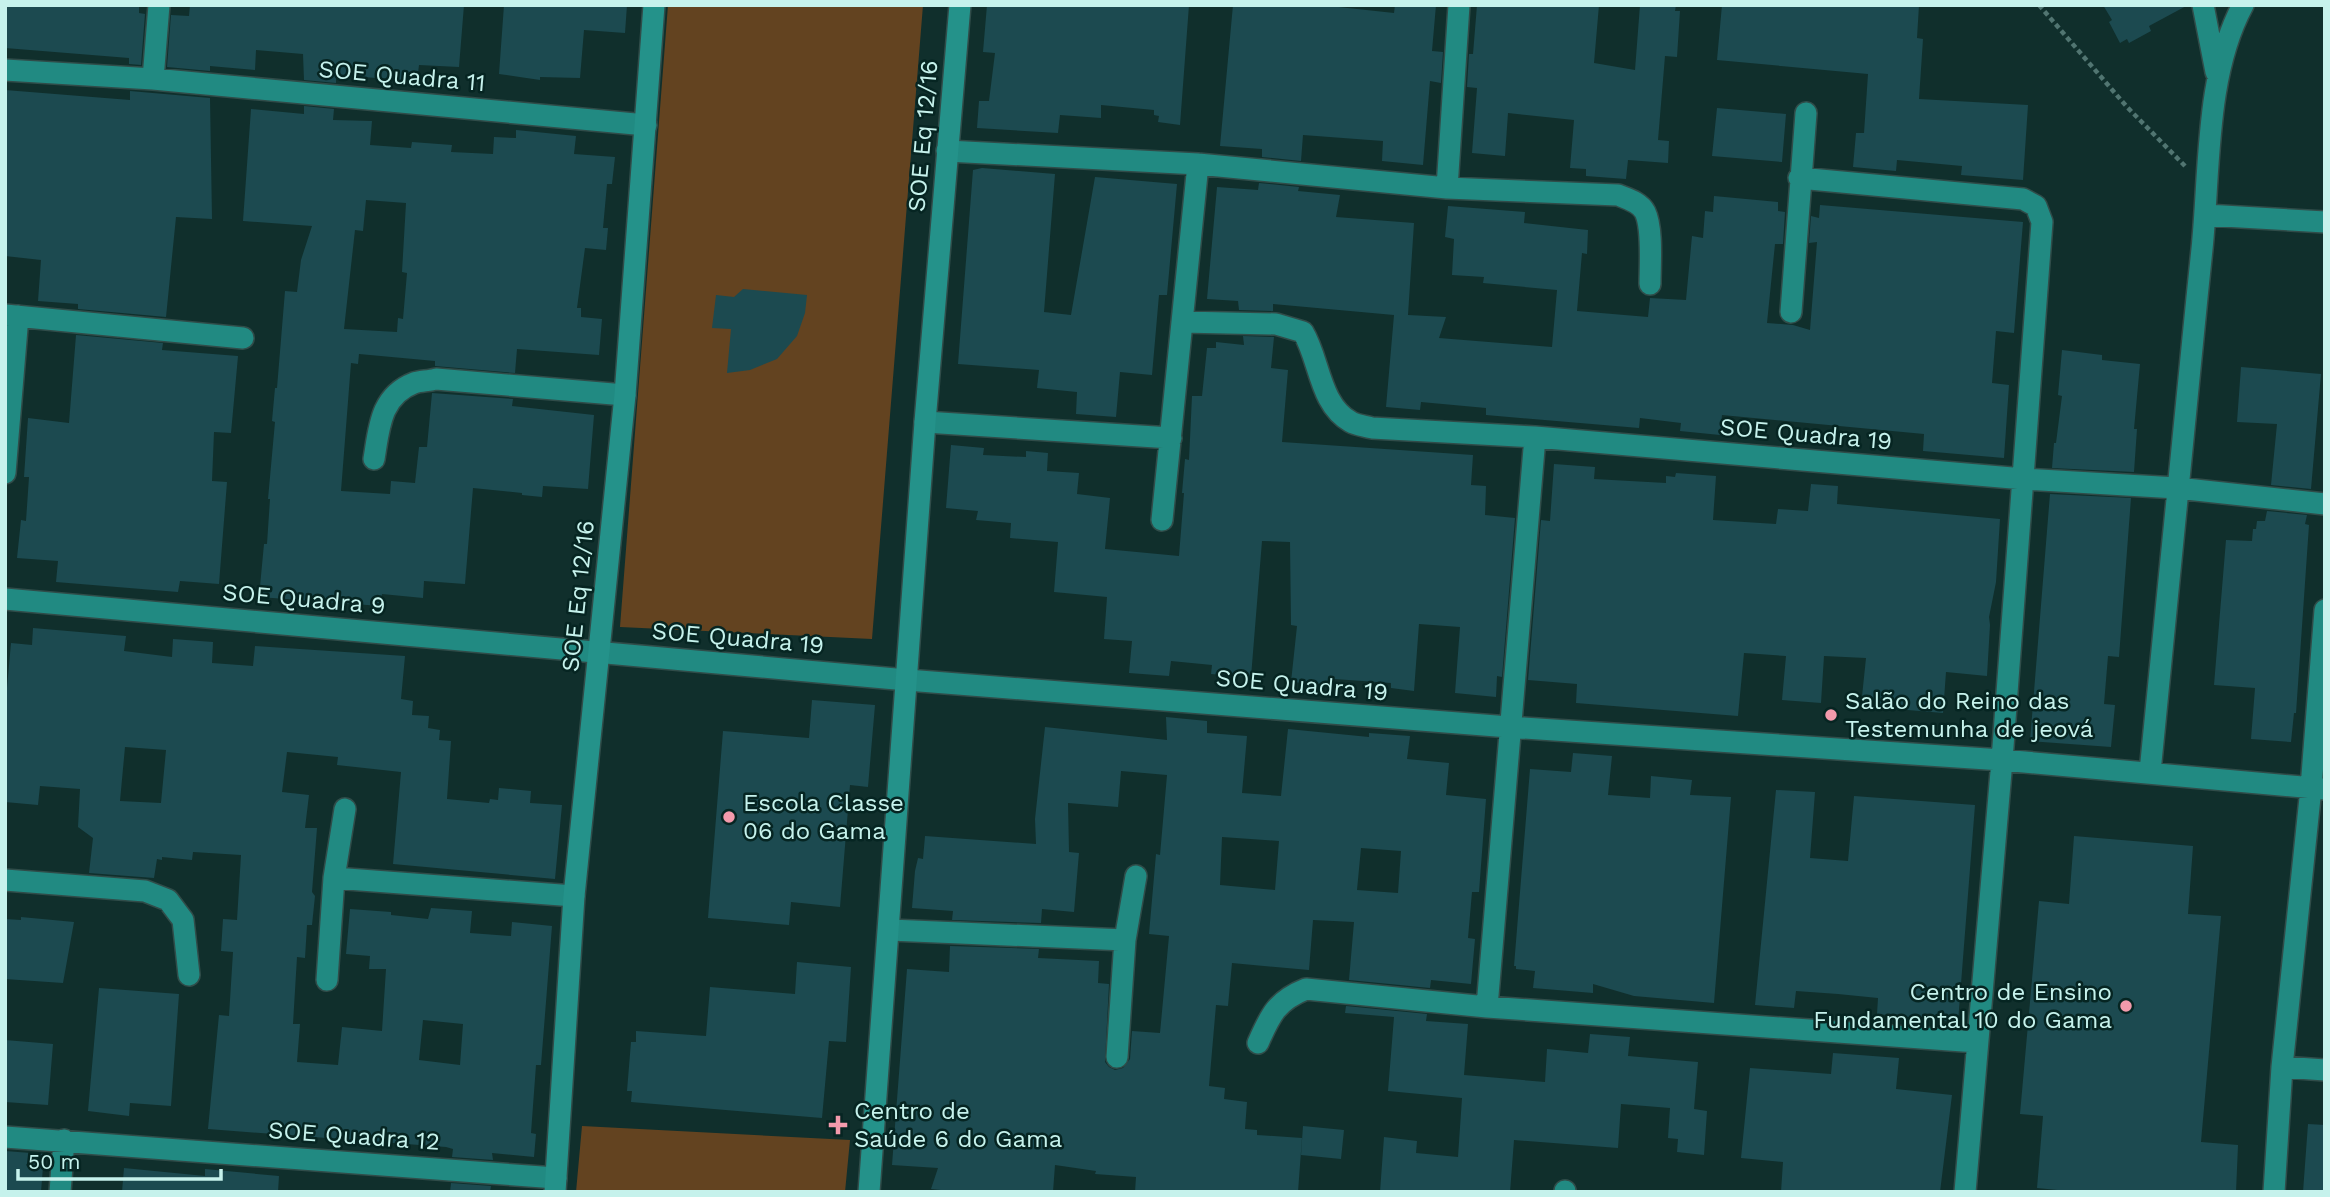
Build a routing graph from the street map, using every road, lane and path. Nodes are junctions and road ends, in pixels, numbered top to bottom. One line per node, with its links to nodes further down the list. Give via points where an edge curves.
1 (159, 5): 10 (street)
2 (654, 5): 12 (street, SOE Eq 12/16)
3 (960, 5): 13 (street, SOE Eq 12/16)
4 (1459, 5): 16 (street)
5 (2039, 5): 17 (path)
6 (2203, 5): 9 (street)
7 (2243, 5): 9 (street)
8 (5, 69): 10 (street, SOE Quadra 11)
9 (2217, 78): 17 (street)
10 (153, 79): 12 (street, SOE Quadra 11)
11 (1806, 113): 15 (street)
12 (646, 125): 25 (street, SOE Eq 12/16)
13 (947, 151): 14 (street); 26 (street, SOE Eq 12/16)
14 (1198, 164): 16 (street); 23 (street)
15 (1800, 178): 21 (street); 31 (street, via 2023,198 2036,206 2042,222)
16 (1447, 188): 20 (street, via 1618,195 1636,202 1645,212 1648,226)
17 (2207, 190): 18 (street)
18 (2206, 215): 19 (street); 32 (street)
19 (2325, 222)
20 (1650, 284)
21 (1791, 312)
22 (12, 316): 24 (street); 30 (street)
23 (1182, 322): 27 (street); 28 (street, SOE Quadra 19, via 1276,324 1303,332 1330,402 1350,422 1372,428)
24 (243, 338)
25 (625, 395): 29 (street, via 436,379 413,383 382,412); 37 (street, SOE Eq 12/16)
26 (925, 422): 27 (street); 38 (street, SOE Eq 12/16)
27 (1171, 438): 34 (street)
28 (1535, 438): 31 (street, SOE Quadra 19); 39 (street)
29 (373, 459)
30 (5, 473)
31 (2024, 479): 32 (street, SOE Quadra 19); 40 (street)
32 (2177, 488): 33 (street, SOE Quadra 19); 41 (street)
33 (2325, 504)
34 (1162, 520)
35 (5, 599): 37 (street, SOE Quadra 9)
36 (2325, 610): 42 (street)
37 (599, 651): 38 (street, SOE Quadra 19); 47 (street, SOE Eq 12/16)
38 (907, 680): 39 (street, SOE Quadra 19); 48 (street, SOE Eq 12/16)
39 (1509, 727): 40 (street, SOE Quadra 19); 52 (street)
40 (2002, 760): 41 (street, SOE Quadra 19); 53 (street)
41 (2150, 772): 42 (street, SOE Quadra 19)
42 (2318, 788): 56 (street)
43 (345, 809): 45 (street)
44 (1136, 876): 49 (street)
45 (334, 878): 47 (street); 51 (street)
46 (5, 880): 50 (street, via 145,891 168,900 183,920)
47 (574, 896): 60 (street, SOE Eq 12/16)
48 (890, 930): 49 (street); 62 (street, SOE Eq 12/16)
49 (1125, 940): 55 (street)
50 (189, 975)
51 (327, 980)
52 (1487, 1007): 53 (street); 54 (street, via 1306,989 1272,1013)
53 (1977, 1042): 63 (street)
54 (1258, 1043)
55 (1117, 1057)
56 (2282, 1067): 57 (street); 64 (street)
57 (2325, 1070)
58 (5, 1137): 59 (street, SOE Quadra 12)
59 (64, 1140): 60 (street, SOE Quadra 12); 61 (street)
60 (556, 1185)
61 (60, 1192)
62 (869, 1192)
63 (1965, 1192)
64 (2274, 1192)

